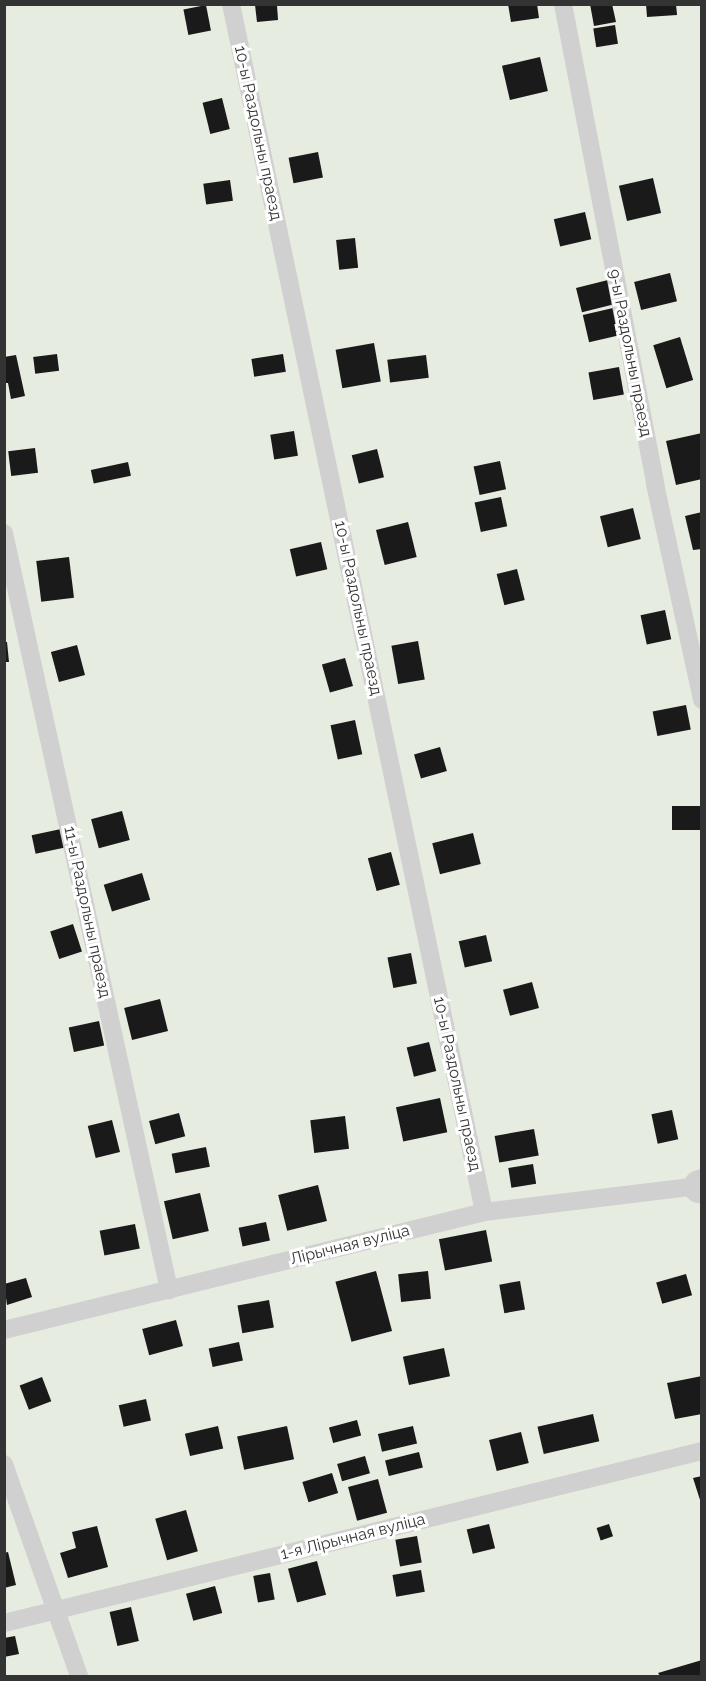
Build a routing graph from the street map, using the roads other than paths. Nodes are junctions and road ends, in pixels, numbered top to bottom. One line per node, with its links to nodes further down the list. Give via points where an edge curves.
1 (231, 4): 6 (lane, 10-ы Раздольны праезд)
2 (563, 4): 4 (lane, 9-ы Раздольны праезд, via 655,484)
3 (4, 533): 7 (lane, 11-ы Раздольны праезд)
4 (702, 700)
5 (701, 1189): 6 (lane, Лірычная вуліца)
6 (484, 1212): 7 (lane, Лірычная вуліца)
7 (169, 1290): 8 (lane, Лірычная вуліца)
8 (4, 1330)
9 (702, 1451): 11 (lane, 1-я Лірычная вуліца)
10 (4, 1464): 11 (lane)
11 (57, 1611): 12 (lane, 1-я Лірычная вуліца); 13 (lane)
12 (4, 1623)
13 (79, 1677)

